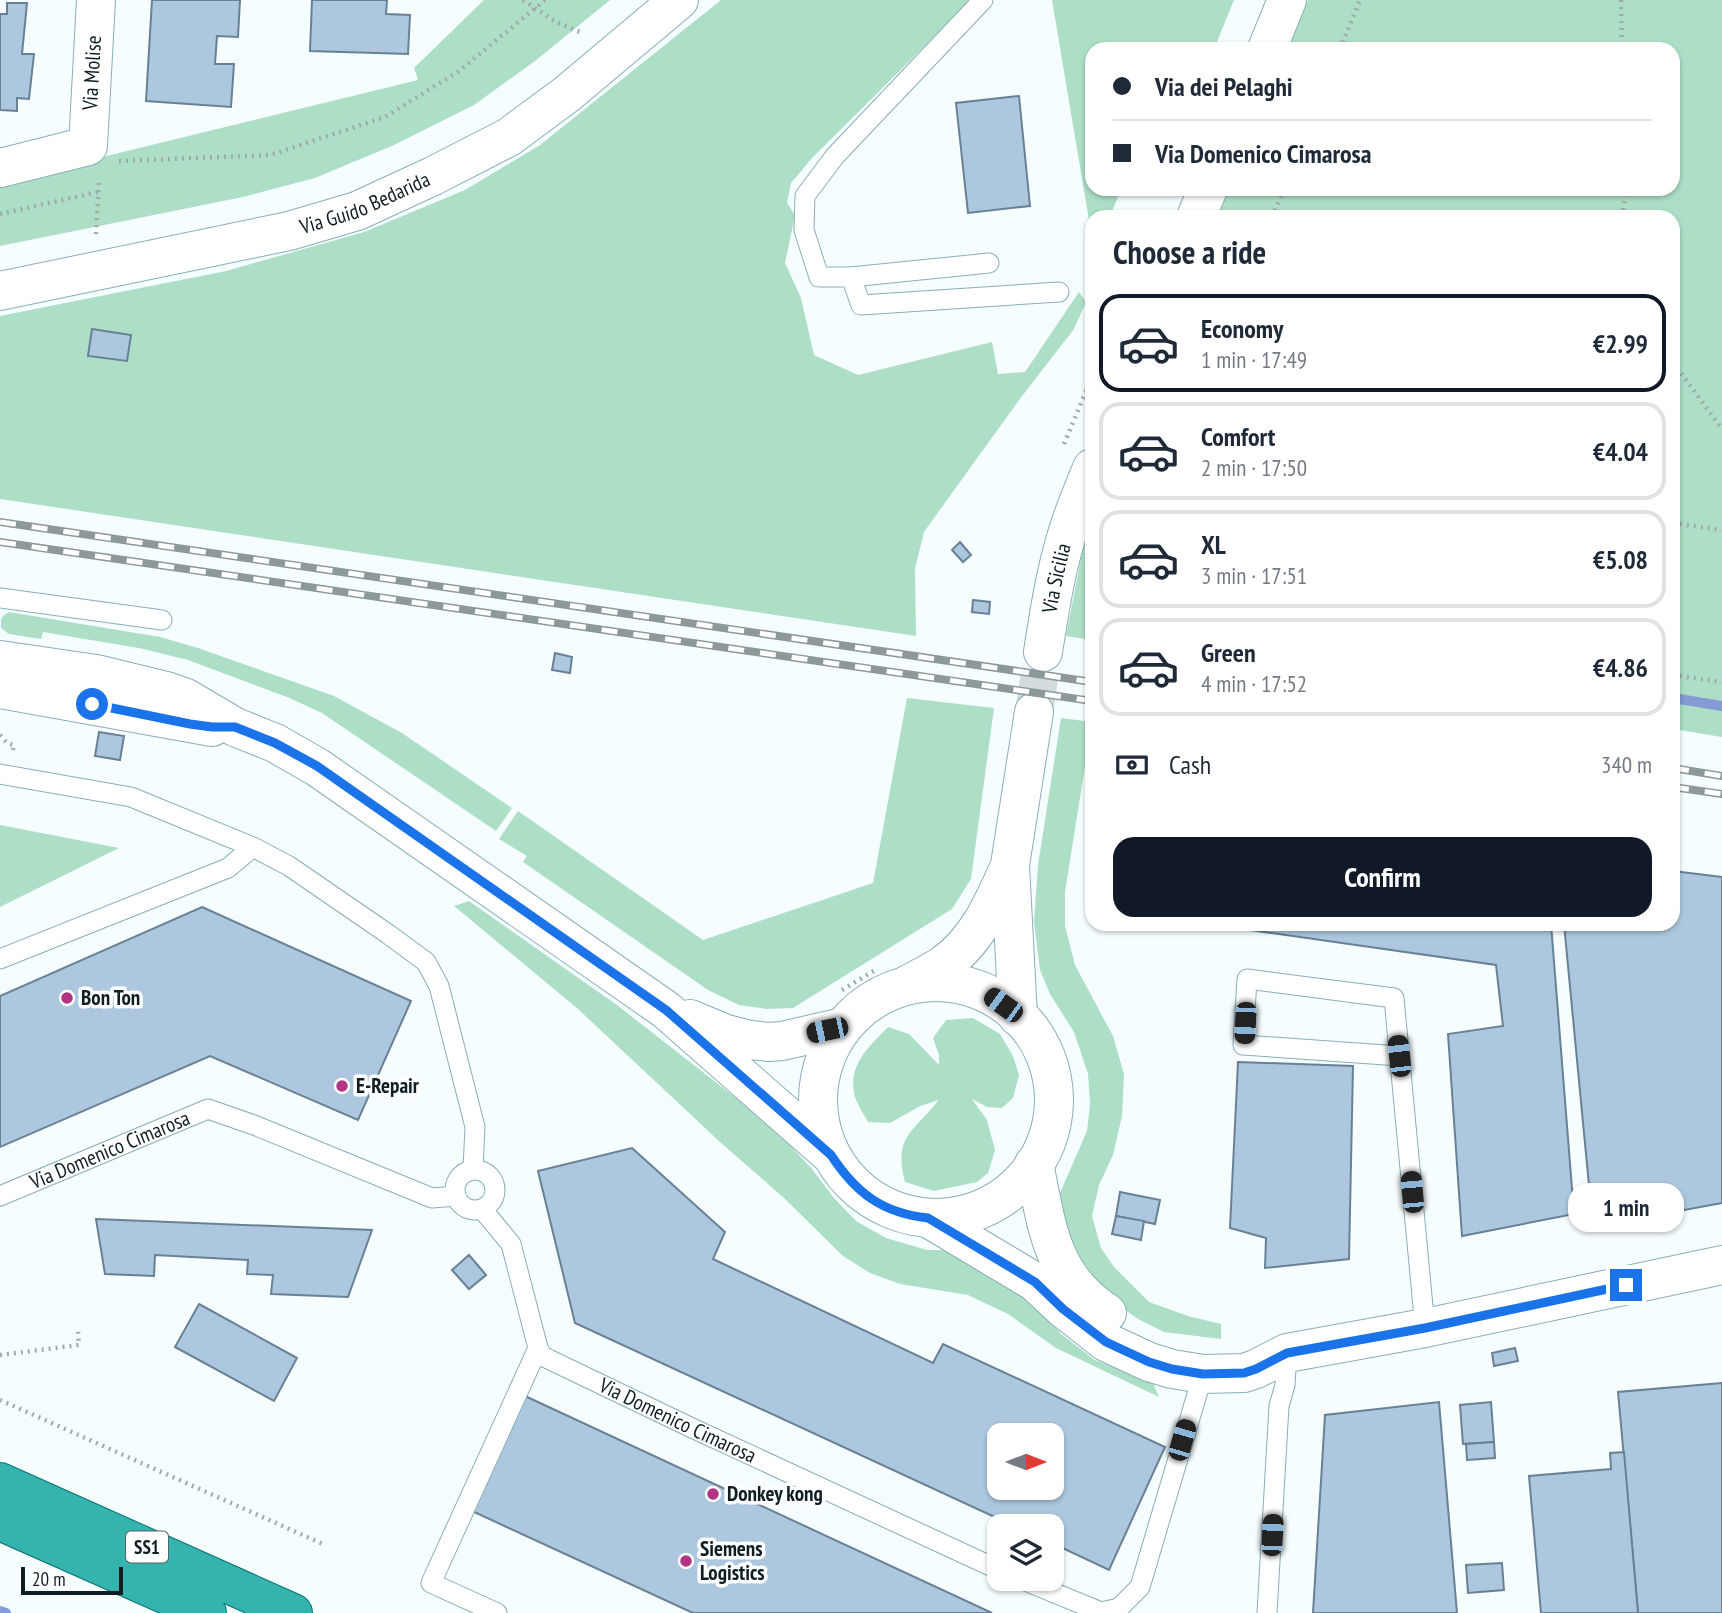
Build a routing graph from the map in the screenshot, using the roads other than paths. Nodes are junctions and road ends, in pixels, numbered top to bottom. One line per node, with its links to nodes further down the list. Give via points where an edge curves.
1 (96, 0): 6 (street, Via Molise, via 94,154)
2 (680, 0): 9 (street, Via Guido Bedarida, via 509,137 357,211 289,231)
3 (983, 0): 8 (lane, via 835,156 805,196 804,230 819,277)
4 (1287, 0): 5 (street)
5 (1270, 42)
6 (0, 168)
7 (989, 263): 8 (lane)
8 (851, 276): 10 (lane, via 861,305)
9 (0, 291)
10 (1059, 292)
11 (1085, 486): 14 (street, Via Sicilia, via 1064,546)
12 (0, 598): 13 (lane)
13 (162, 620)
14 (1043, 652)
15 (0, 660): 18 (street, via 96,674 166,691)
16 (0, 689): 18 (street, via 190,724)
17 (1034, 712): 21 (street)
18 (235, 727): 25 (street, via 317,766)
19 (0, 774): 20 (lane, via 131,797)
20 (253, 847): 22 (lane, via 228,868); 30 (lane, via 289,866 426,962 439,986 475,1128)
21 (1010, 865): 23 (street, via 982,924 964,948 942,966); 26 (street)
22 (0, 959)
23 (895, 975): 24 (street, via 887,993 863,1007); 26 (street, via 970,987)
24 (841, 1009): 25 (street, via 782,1041 769,1042 726,1034); 28 (street, via 818,1089 820,1123)
25 (666, 1010): 28 (street)
26 (1018, 1017): 29 (street, via 1035,1034 1052,1087 1050,1127)
27 (1399, 1056): 27 (lane, via 1394,998 1247,979 1243,1045); 36 (lane)
28 (831, 1155): 34 (street, via 844,1175 870,1198 908,1216)
29 (1034, 1164): 34 (street, via 1000,1200 959,1216); 38 (street, via 1058,1260 1080,1291 1103,1310 1169,1342 1212,1350 1254,1347)
30 (473, 1169): 32 (lane, via 458,1179); 33 (lane, via 484,1171 495,1191)
31 (0, 1196): 32 (lane, Via Domenico Cimarosa, via 208,1109 432,1198)
32 (456, 1196): 33 (lane, Via Domenico Cimarosa, via 462,1205)
33 (482, 1209): 37 (lane, Via Domenico Cimarosa, via 510,1244)
34 (928, 1218): 39 (street, via 1035,1282 1106,1342 1149,1362)
35 (1722, 1265): 36 (street)
36 (1425, 1328): 38 (street)
37 (538, 1348): 42 (lane, Via Domenico Cimarosa, via 542,1356 654,1410); 46 (lane, via 431,1583)
38 (1287, 1353): 39 (street, via 1244,1373); 47 (lane, via 1279,1406)
39 (1203, 1374): 43 (lane, via 1140,1587 1119,1608 1101,1612)
40 (0, 1482): 45 (highway, SS1)
41 (0, 1521): 44 (highway, SS1)
42 (987, 1564)
43 (1050, 1591)
44 (207, 1613)
45 (293, 1613)
46 (497, 1613)
47 (1267, 1613)

